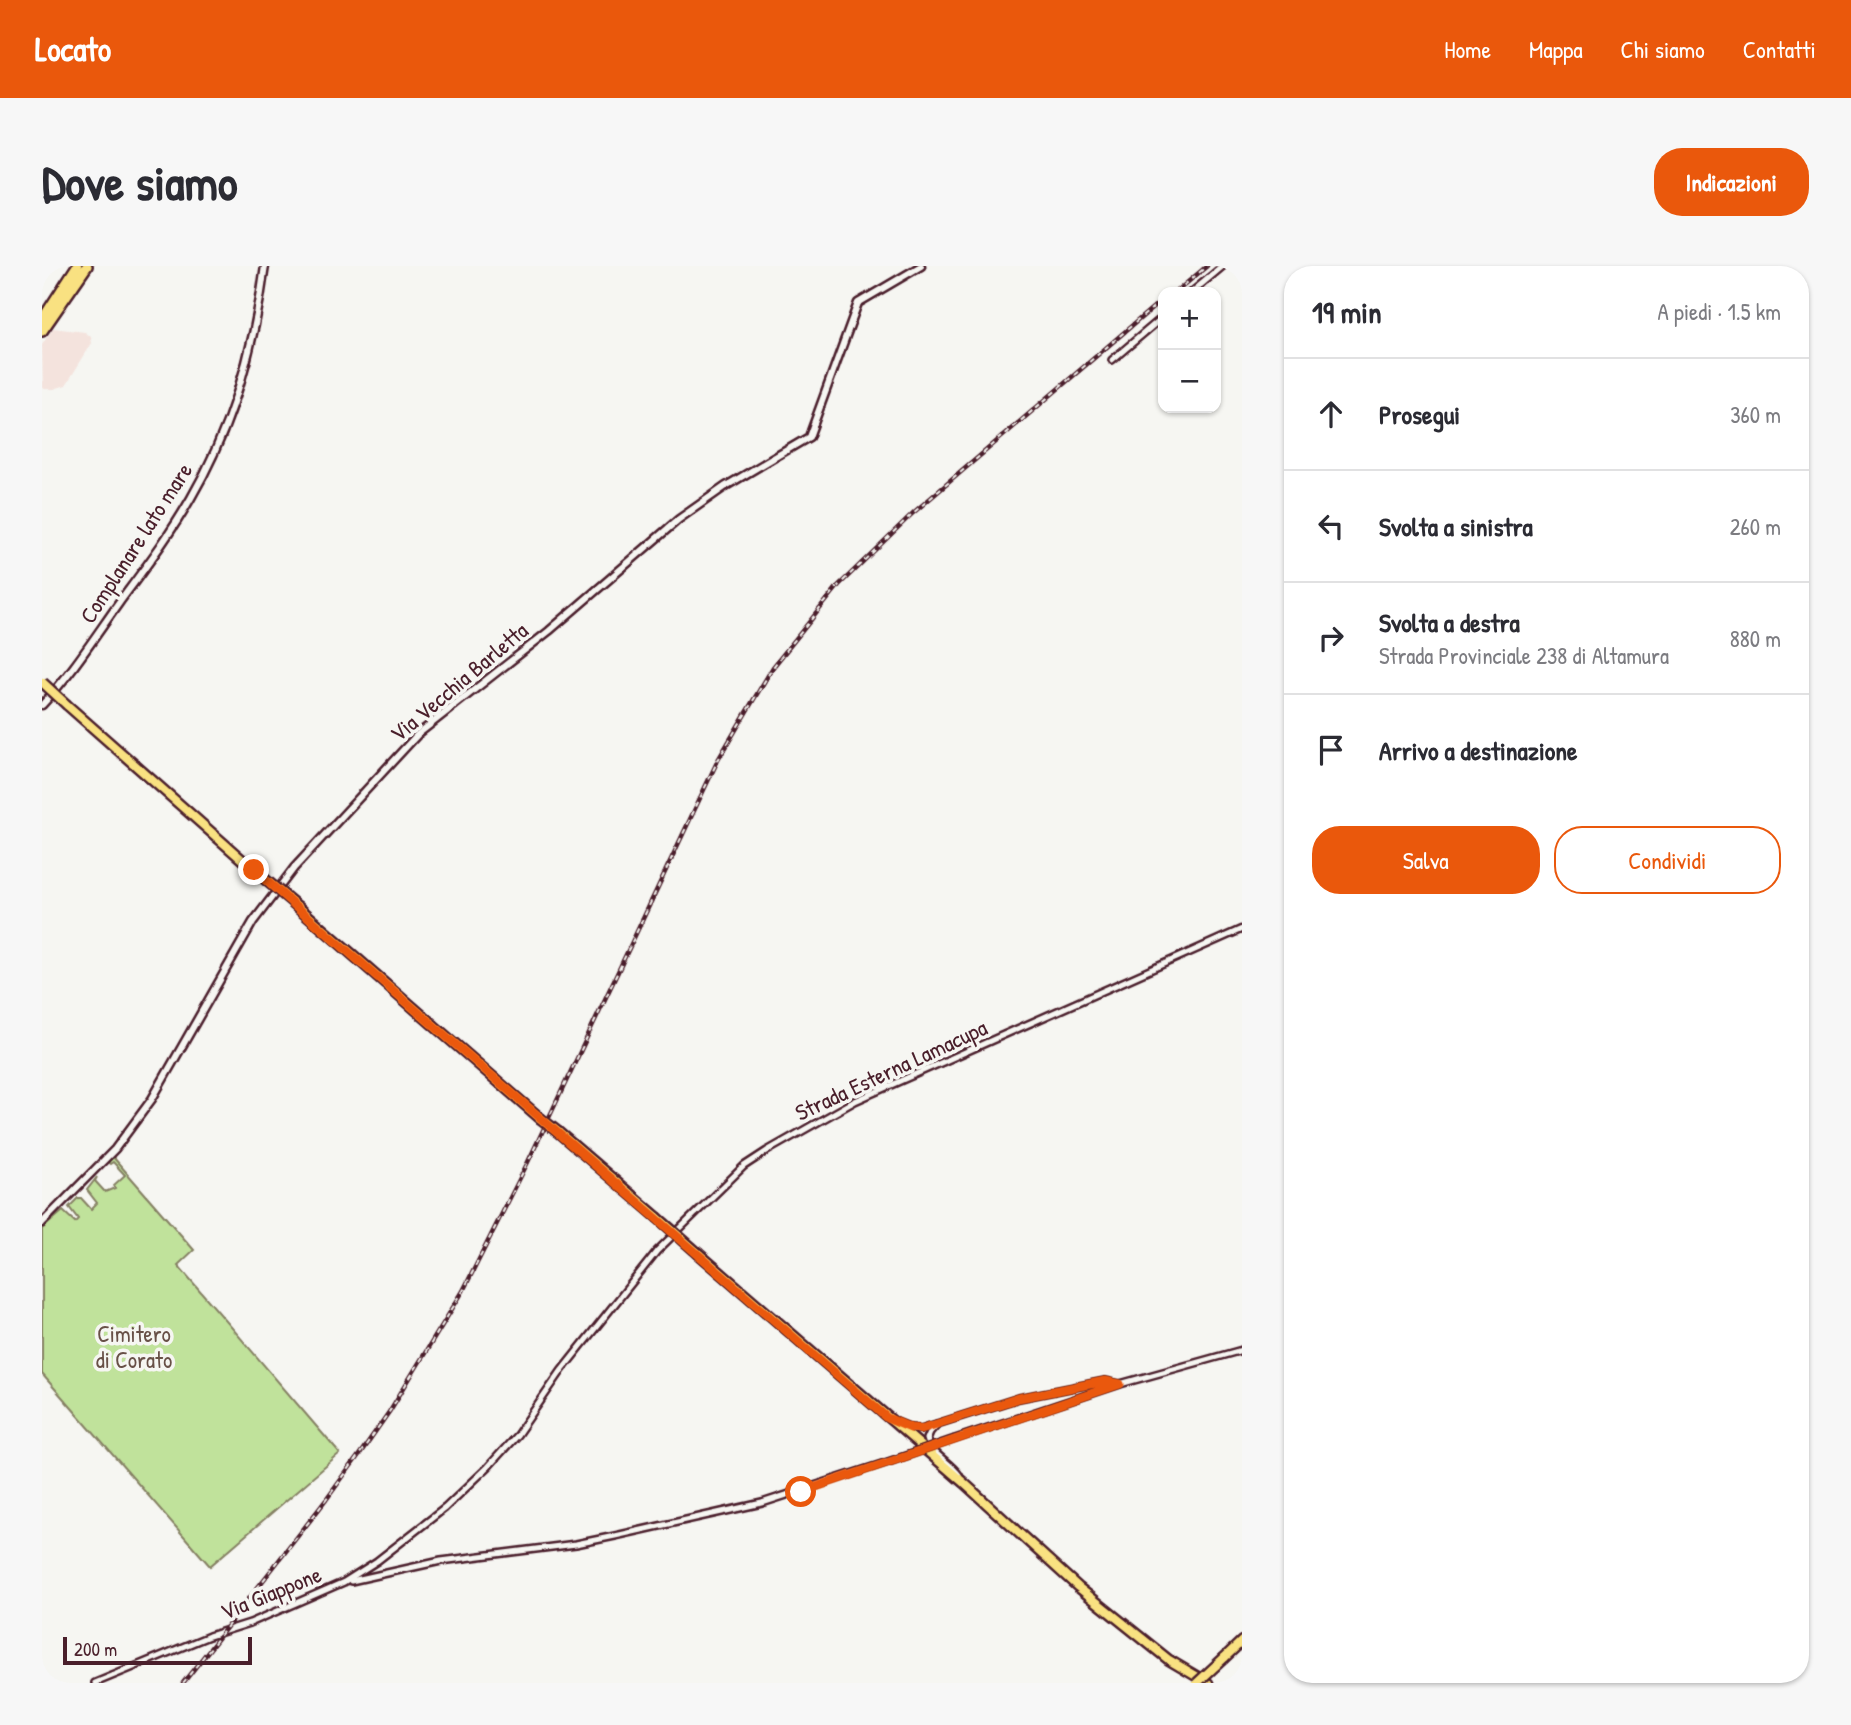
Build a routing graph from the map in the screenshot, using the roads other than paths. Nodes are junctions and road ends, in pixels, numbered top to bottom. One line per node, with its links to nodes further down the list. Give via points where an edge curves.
1 (77, 266): 7 (highway)
2 (87, 266): 11 (highway)
3 (265, 266): 14 (street, Complanare lato mare, via 247,364 232,410 192,497)
4 (921, 266): 16 (street, Via Vecchia Barletta, via 858,303 809,437 679,519 549,631 418,734 294,868 253,922 152,1099 115,1149)
5 (1223, 266): 6 (street)
6 (1198, 287)
7 (62, 288): 8 (highway); 9 (highway)
8 (42, 310)
9 (42, 320)
10 (1158, 321): 12 (street)
11 (42, 331)
12 (1112, 360)
13 (42, 682): 19 (main road, bridge)
14 (42, 705)
15 (1242, 929): 22 (street, Strada Esterna Lamacupa, via 855,1101 744,1166 657,1251 488,1467 445,1508)
16 (42, 1223)
17 (1242, 1350): 18 (street)
18 (1120, 1384): 20 (street, via 1105,1381 1019,1398); 22 (street, bridge, via 762,1503 576,1544 441,1561)
19 (887, 1418): 20 (street, via 911,1428); 21 (main road)
20 (937, 1424): 21 (street, via 926,1439 929,1446 953,1466)
21 (964, 1483): 26 (main road, via 1078,1587 1169,1660)
22 (344, 1582): 24 (street, Via Giappone)
23 (1242, 1641): 25 (main road, bridge)
24 (95, 1683)
25 (1197, 1683)
26 (1208, 1683)

